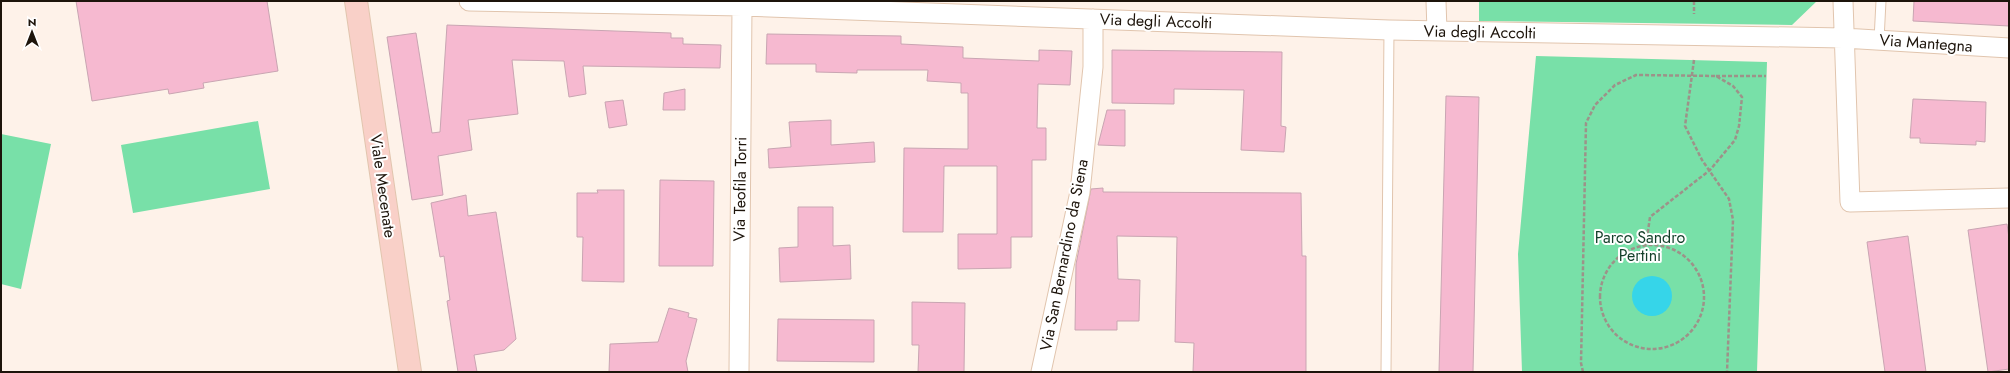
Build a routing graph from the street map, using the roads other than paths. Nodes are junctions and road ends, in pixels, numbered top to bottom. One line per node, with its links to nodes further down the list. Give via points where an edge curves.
1 (356, 1): 14 (main road, Viale Mecenate)
2 (469, 1): 6 (street, Via degli Accolti)
3 (1436, 1): 9 (street)
4 (1843, 1): 10 (street)
5 (1881, 1): 11 (lane)
6 (742, 6): 7 (street, Via degli Accolti); 15 (street, Via Teofila Torri)
7 (1093, 19): 8 (street, Via degli Accolti); 16 (street, Via San Bernardino da Siena, via 1093,67 1080,192)
8 (1389, 30): 9 (street, Via degli Accolti); 17 (lane)
9 (1438, 31): 10 (street, Via degli Accolti)
10 (1843, 38): 11 (street, Via Mantegna); 13 (street, via 1850,202)
11 (1879, 40): 12 (street, Via Mantegna)
12 (2009, 48)
13 (2009, 198)
14 (410, 372)
15 (739, 372)
16 (1041, 372)
17 (1386, 372)

